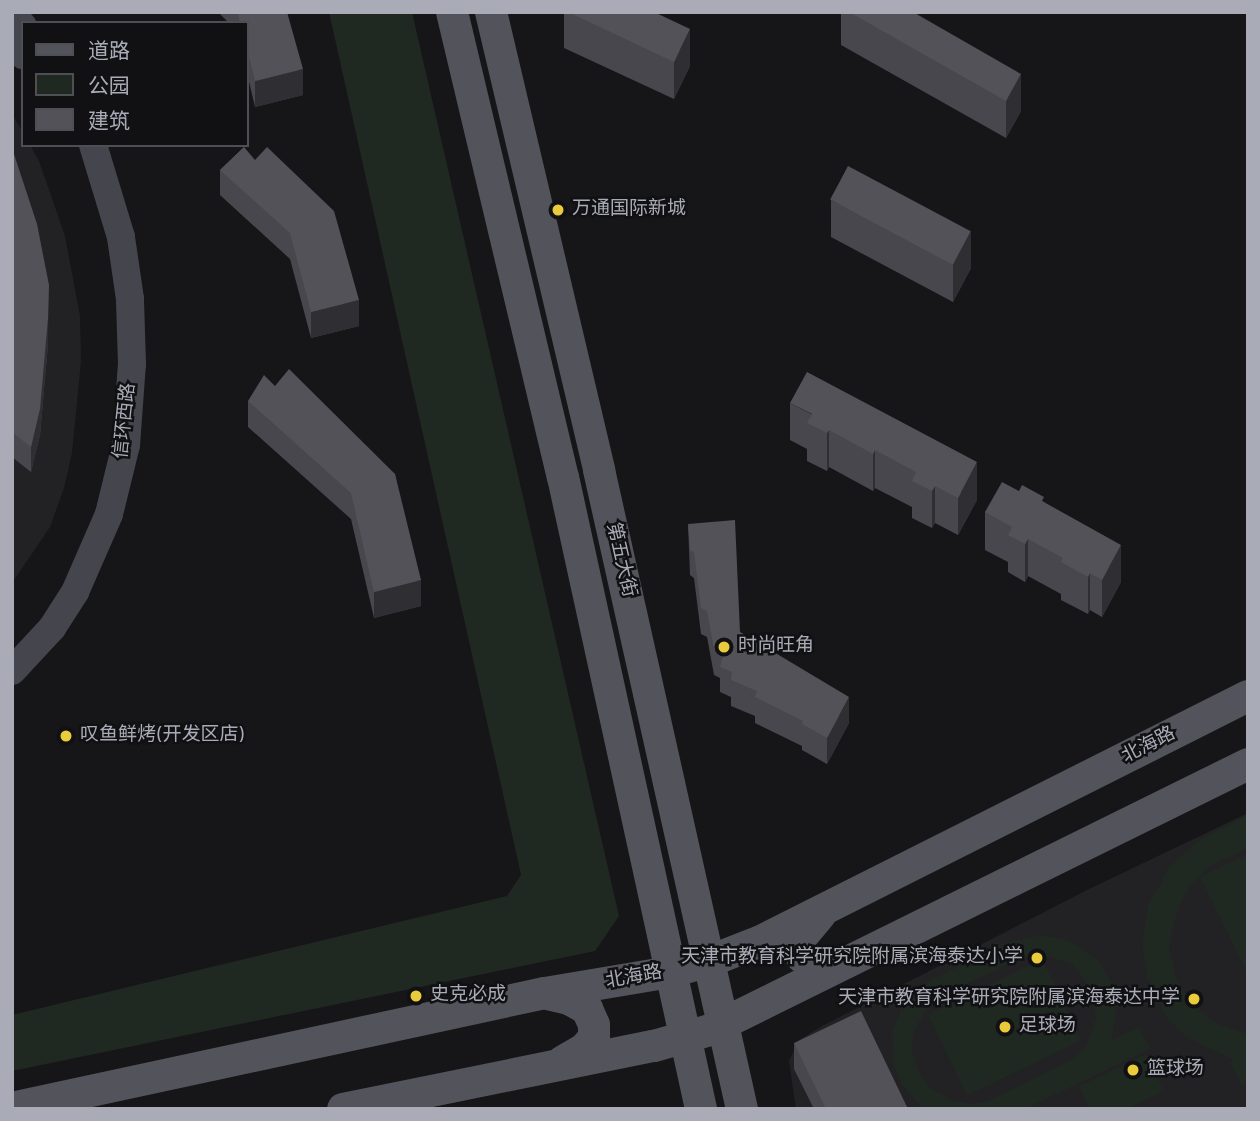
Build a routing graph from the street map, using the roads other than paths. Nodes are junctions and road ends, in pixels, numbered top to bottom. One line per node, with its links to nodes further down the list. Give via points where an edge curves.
1 (452, 12): 15 (main road, 第五大街, via 563,477 655,903)
2 (491, 12): 9 (main road, 第五大街)
3 (76, 147): 5 (street, 信环西路, via 96,205 111,283 114,369 106,456 71,562 43,610)
4 (94, 147): 6 (street, 信环西路, via 121,237 130,299 132,364 126,445 109,514 75,592 52,628)
5 (12, 647)
6 (12, 671)
7 (1248, 696): 10 (main road, 北海路)
8 (1248, 764): 12 (main road)
9 (695, 892): 11 (main road, via 705,916 722,937); 15 (main road, 第五大街)
10 (829, 907): 11 (main road, 北海路); 12 (main road, via 798,941 802,957 822,966)
11 (761, 941): 15 (main road, 北海路, via 730,962)
12 (855, 960): 14 (main road)
13 (545, 993): 15 (main road, 北海路, via 600,984 635,985); 17 (main road, via 587,1009 594,1025 594,1038 584,1049); 20 (main road, 北海路)
14 (785, 994): 15 (main road); 18 (main road, via 767,1010 743,1045 738,1064)
15 (701, 1001): 16 (main road); 18 (main road, 第五大街); 19 (main road, 第五大街)
16 (616, 1053): 17 (main road); 19 (main road, via 650,1054 672,1061 689,1078)
17 (559, 1063): 21 (main road)
18 (740, 1101)
19 (700, 1105)
20 (12, 1108)
21 (343, 1109)

